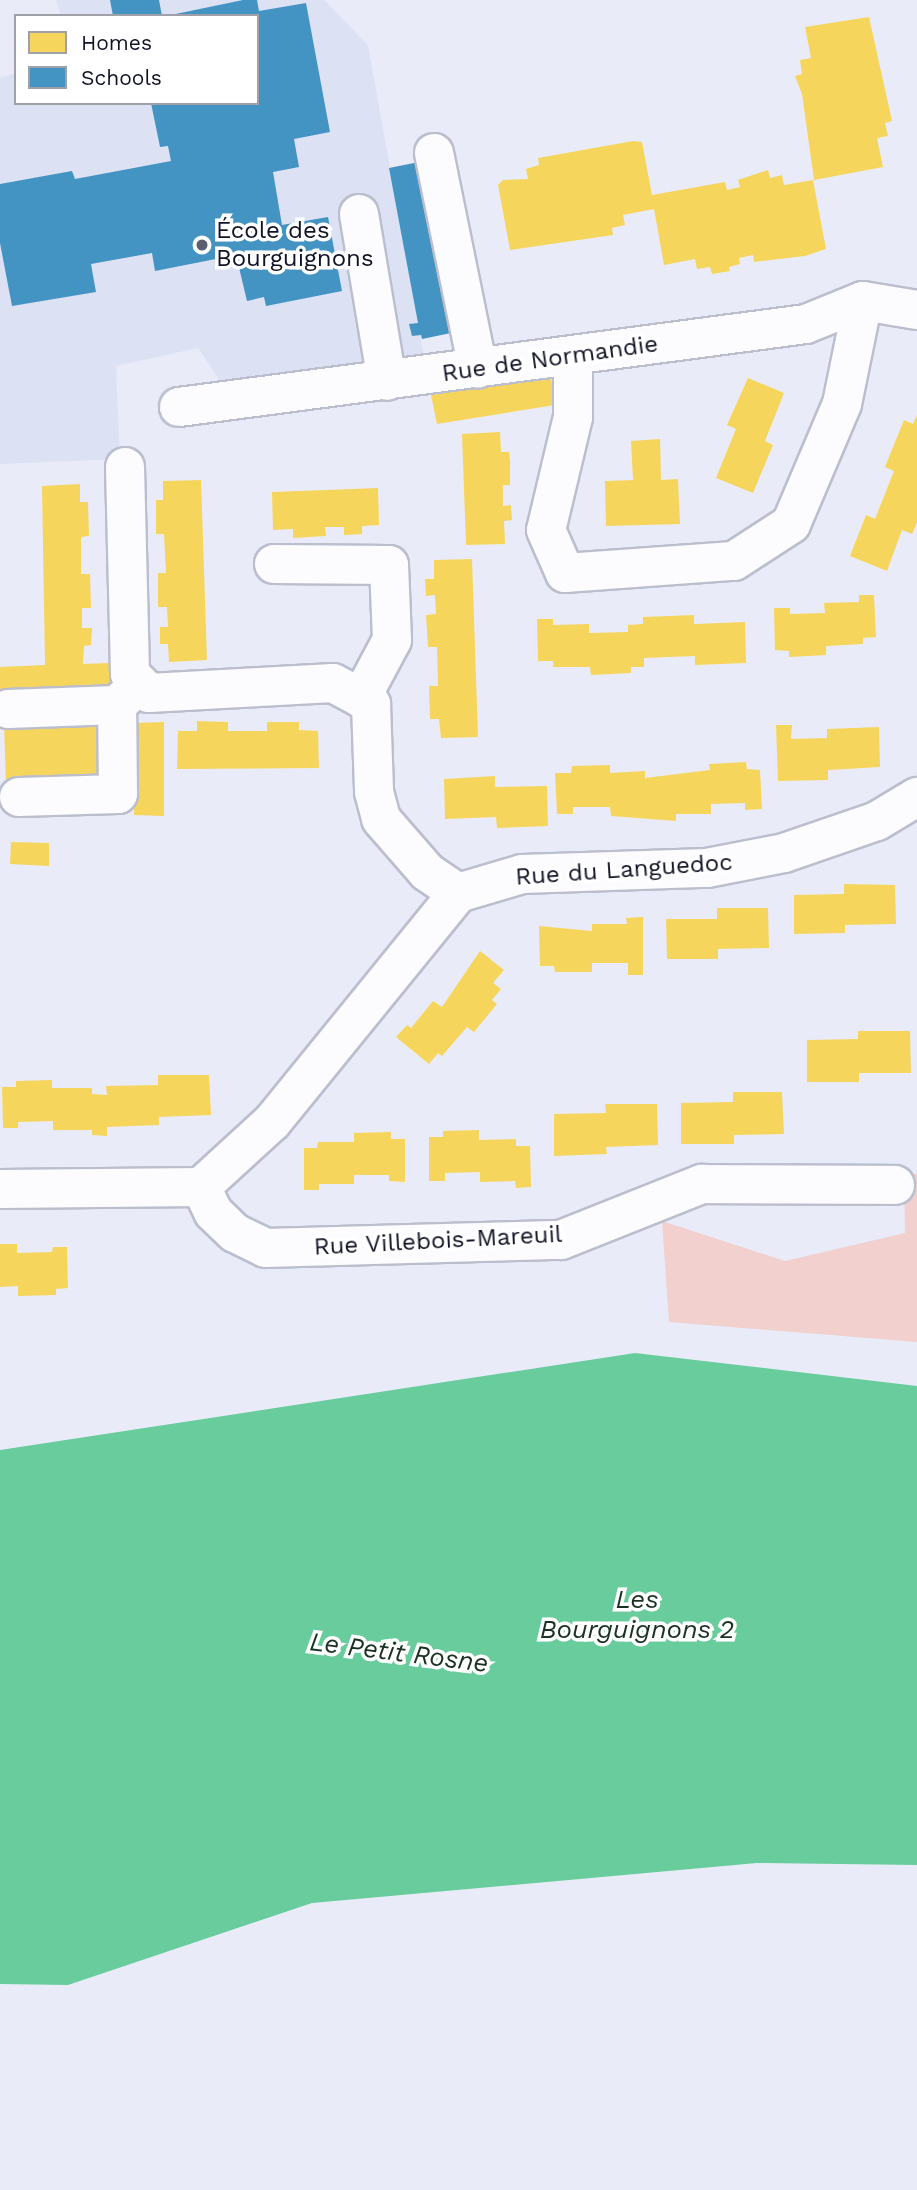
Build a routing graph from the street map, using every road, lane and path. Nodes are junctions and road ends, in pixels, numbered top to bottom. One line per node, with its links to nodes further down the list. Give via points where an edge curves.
1 (434, 153): 6 (street)
2 (359, 214): 7 (street)
3 (863, 301): 4 (street); 5 (street, Rue de Normandie, via 806,324); 5 (street, via 842,404 791,524 734,561 565,573 546,530 573,417)
4 (917, 310)
5 (573, 357): 6 (street, Rue de Normandie)
6 (478, 369): 7 (street, Rue de Normandie)
7 (387, 380): 8 (street, Rue de Normandie)
8 (179, 407)
9 (125, 467): 11 (street)
10 (274, 564): 12 (street, via 389,565 391,640)
11 (128, 694): 12 (street, via 333,683); 13 (street); 14 (street, via 118,794)
12 (360, 698): 16 (street, via 371,704 374,792 381,820 428,872)
13 (8, 709)
14 (19, 797)
15 (917, 797): 16 (street, Rue du Languedoc, via 877,821 784,853 707,868 522,874)
16 (458, 893): 18 (street, via 272,1122)
17 (895, 1185): 18 (street, Rue Villebois-Mareuil, via 702,1184 561,1240 266,1248 235,1233 213,1212)
18 (201, 1187): 19 (street)
19 (0, 1189)

